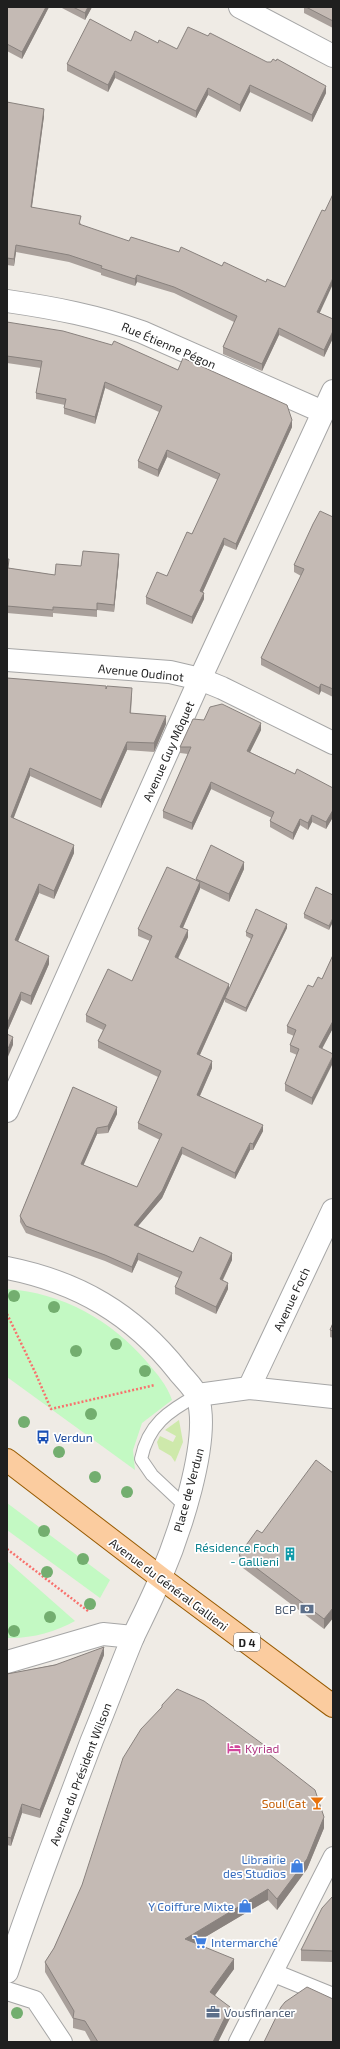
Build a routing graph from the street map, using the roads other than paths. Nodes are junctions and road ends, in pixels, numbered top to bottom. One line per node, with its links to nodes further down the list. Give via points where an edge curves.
1 (240, 7): 2 (street)
2 (333, 56)
3 (7, 301): 5 (street, Rue Étienne Pégon, via 61,309 112,321)
4 (333, 391): 5 (street, Avenue Guy Môquet)
5 (323, 412): 7 (street, Avenue Guy Môquet)
6 (7, 660): 7 (street, Avenue Oudinot, via 170,672)
7 (200, 679): 8 (street, Avenue Oudinot); 9 (street, Avenue Guy Môquet)
8 (333, 744)
9 (7, 1111)
10 (333, 1210): 12 (street, Avenue Foch)
11 (7, 1268): 13 (street, Place de Verdun, via 34,1274 76,1289 113,1309 160,1348)
12 (249, 1388): 13 (street); 14 (street)
13 (198, 1395): 16 (street, Place de Verdun, via 202,1416 200,1440 197,1464); 16 (lane, via 177,1406 150,1432 144,1443 141,1459 152,1475)
14 (333, 1397)
15 (7, 1460): 17 (main road, Avenue du Général Gallieni / D 4)
16 (185, 1506): 17 (street, Place de Verdun)
17 (161, 1578): 18 (street, Avenue du Président Wilson); 20 (main road, Avenue du Général Gallieni / D 4)
18 (133, 1637): 19 (street, via 103,1634); 22 (street, Avenue du Président Wilson)
19 (7, 1662)
20 (333, 1706)
21 (333, 1856): 23 (street)
22 (7, 1972)
23 (274, 1973): 25 (street); 27 (street)
24 (7, 1991): 26 (street, via 35,2000)
25 (333, 1998)
26 (63, 2042)
27 (238, 2042)

